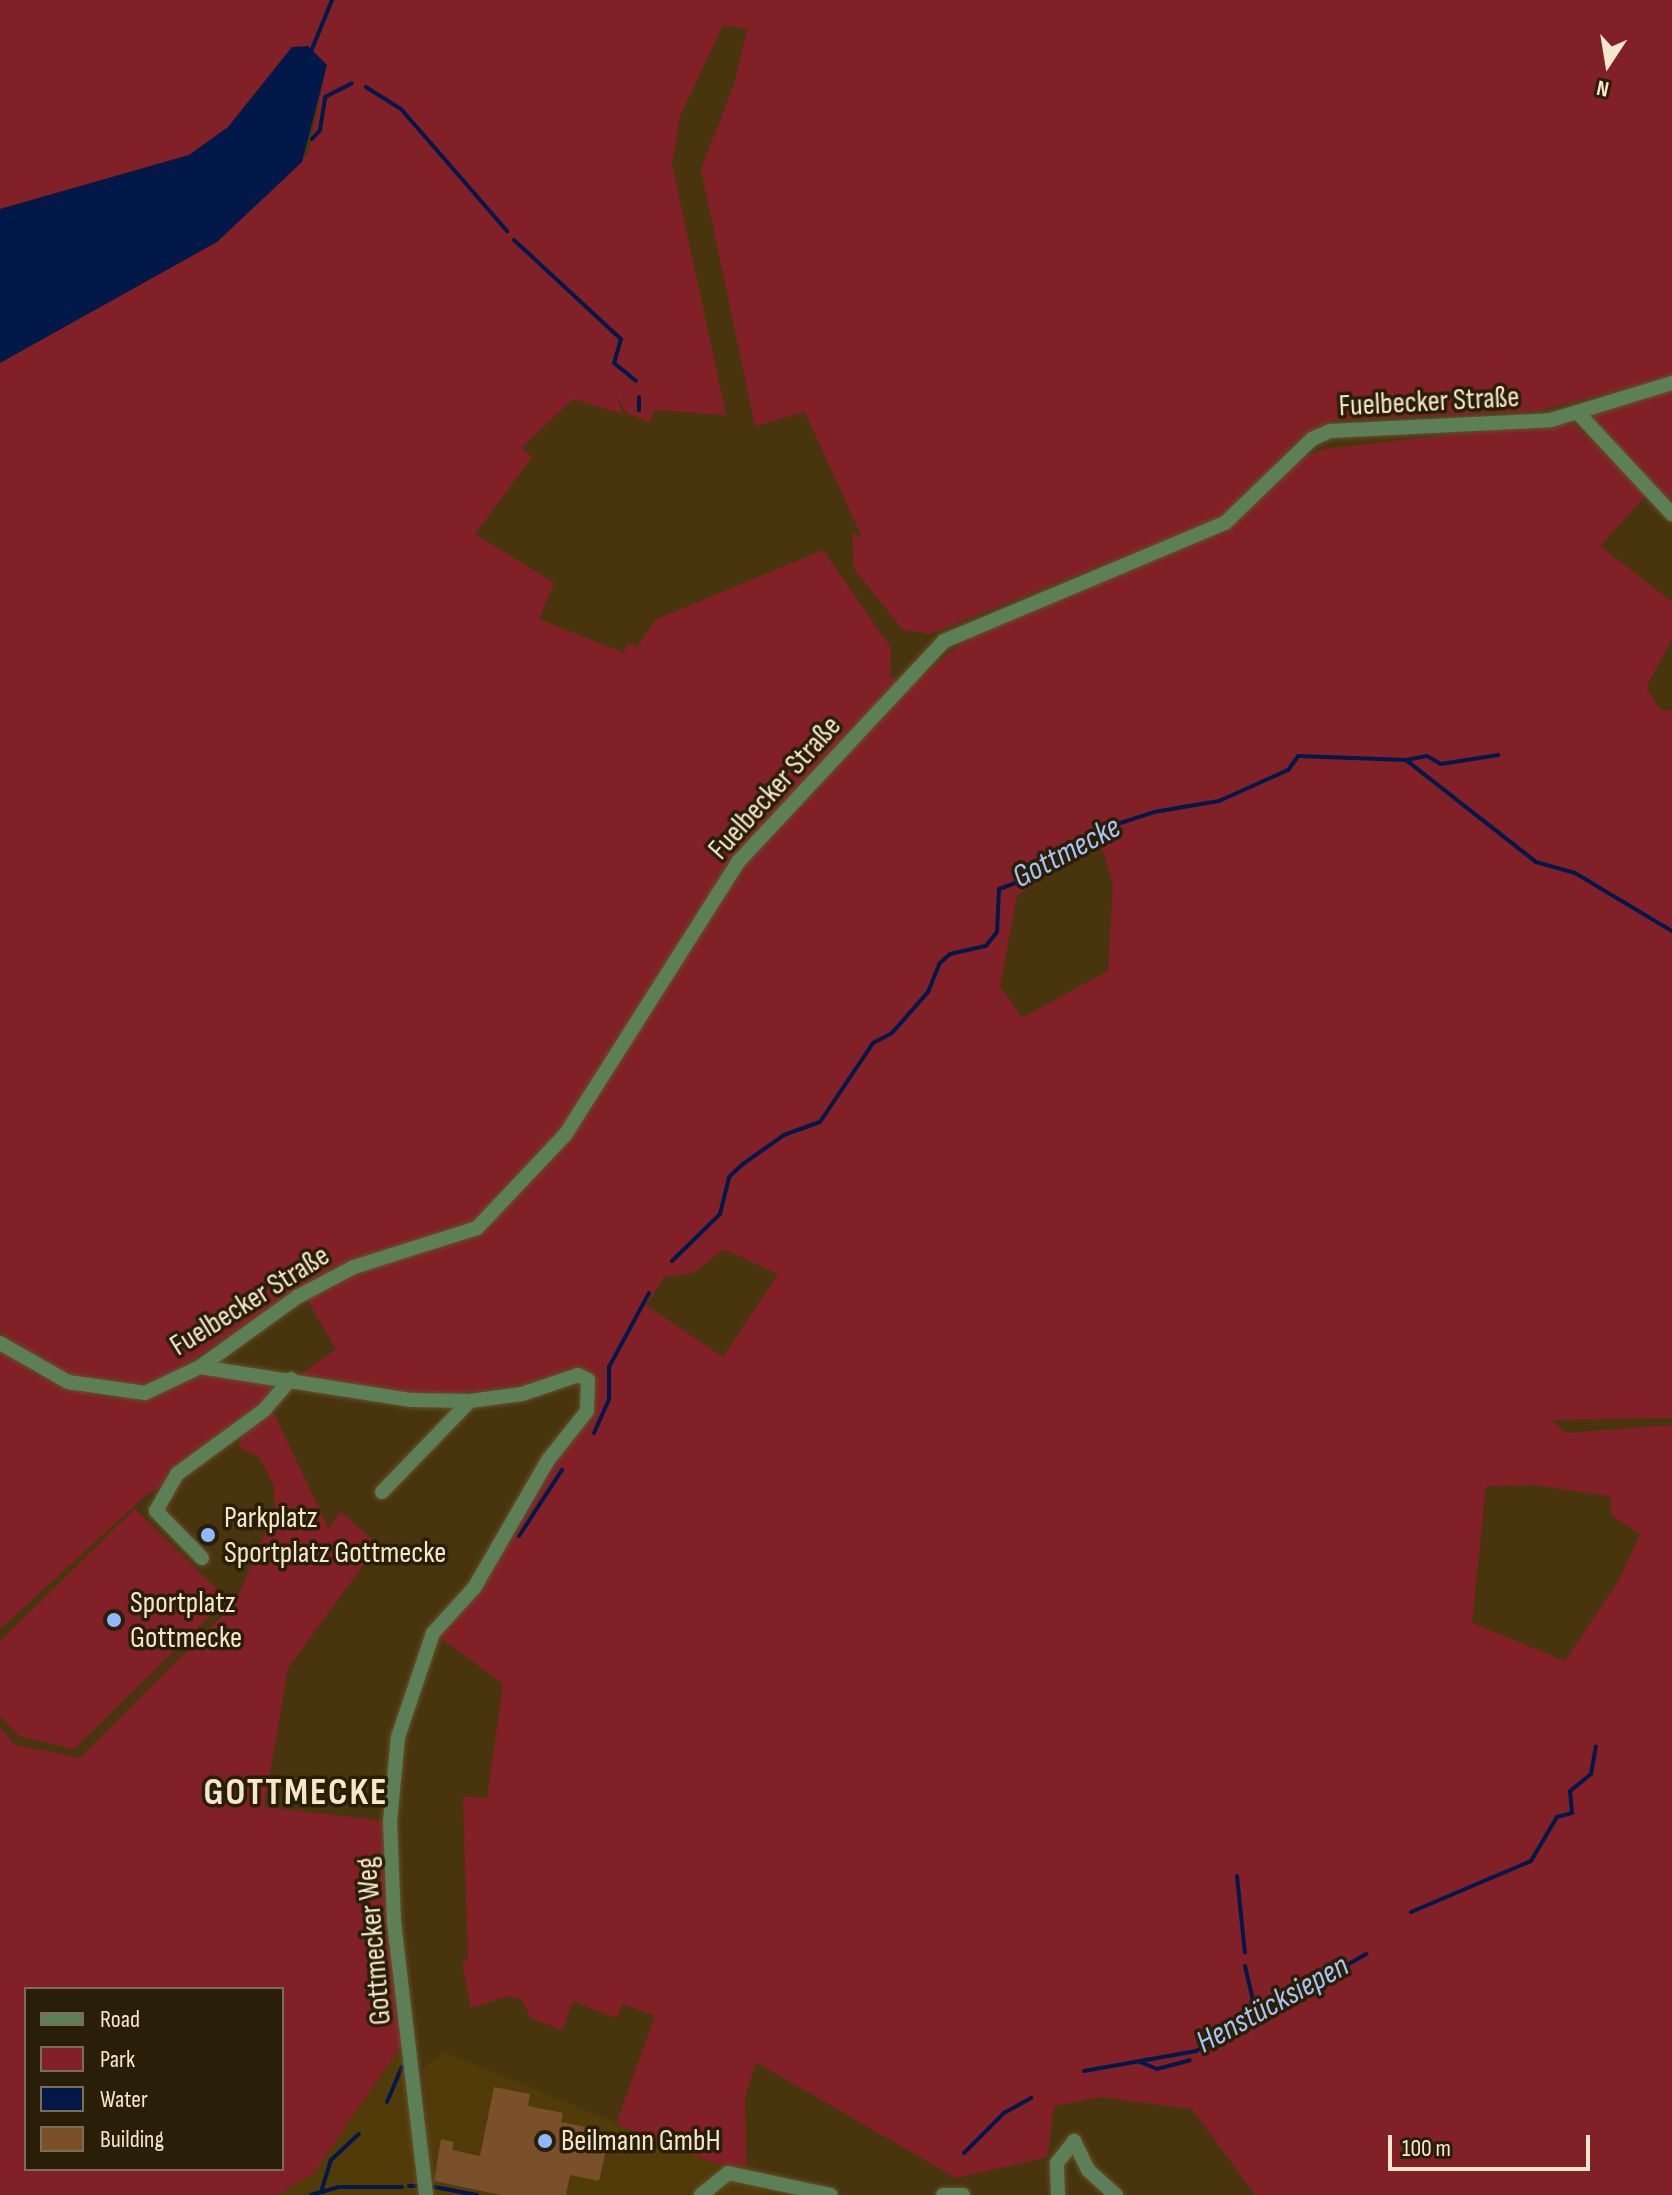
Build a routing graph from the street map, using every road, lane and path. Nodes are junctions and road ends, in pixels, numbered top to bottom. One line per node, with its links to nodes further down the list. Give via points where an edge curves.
1 (1672, 383): 2 (street, Fuelbecker Straße)
2 (1579, 414): 3 (street); 5 (street, Fuelbecker Straße, via 1522,424 1330,431 1312,439 1225,523 944,641 738,862 565,1135 504,1206 459,1237 340,1274)
3 (1672, 514)
4 (0, 1343): 5 (street, Fuelbecker Straße, via 68,1382 120,1393 145,1393)
5 (200, 1367): 6 (street, Gottmecker Weg)
6 (291, 1379): 7 (street, Gottmecker Weg, via 374,1397); 9 (street, via 264,1410 177,1474 156,1511)
7 (470, 1401): 8 (street); 10 (street, Gottmecker Weg, via 522,1394 578,1375 590,1388 587,1411 548,1460 474,1588 433,1633 398,1737 390,1821 394,1922)
8 (382, 1492)
9 (202, 1558)
10 (425, 2190)
11 (701, 2195): 12 (street, via 728,2173)
12 (831, 2195)
13 (943, 2195): 14 (street)
14 (963, 2195)
15 (1058, 2195): 16 (street, via 1057,2163 1074,2141 1088,2170)
16 (1116, 2195)

